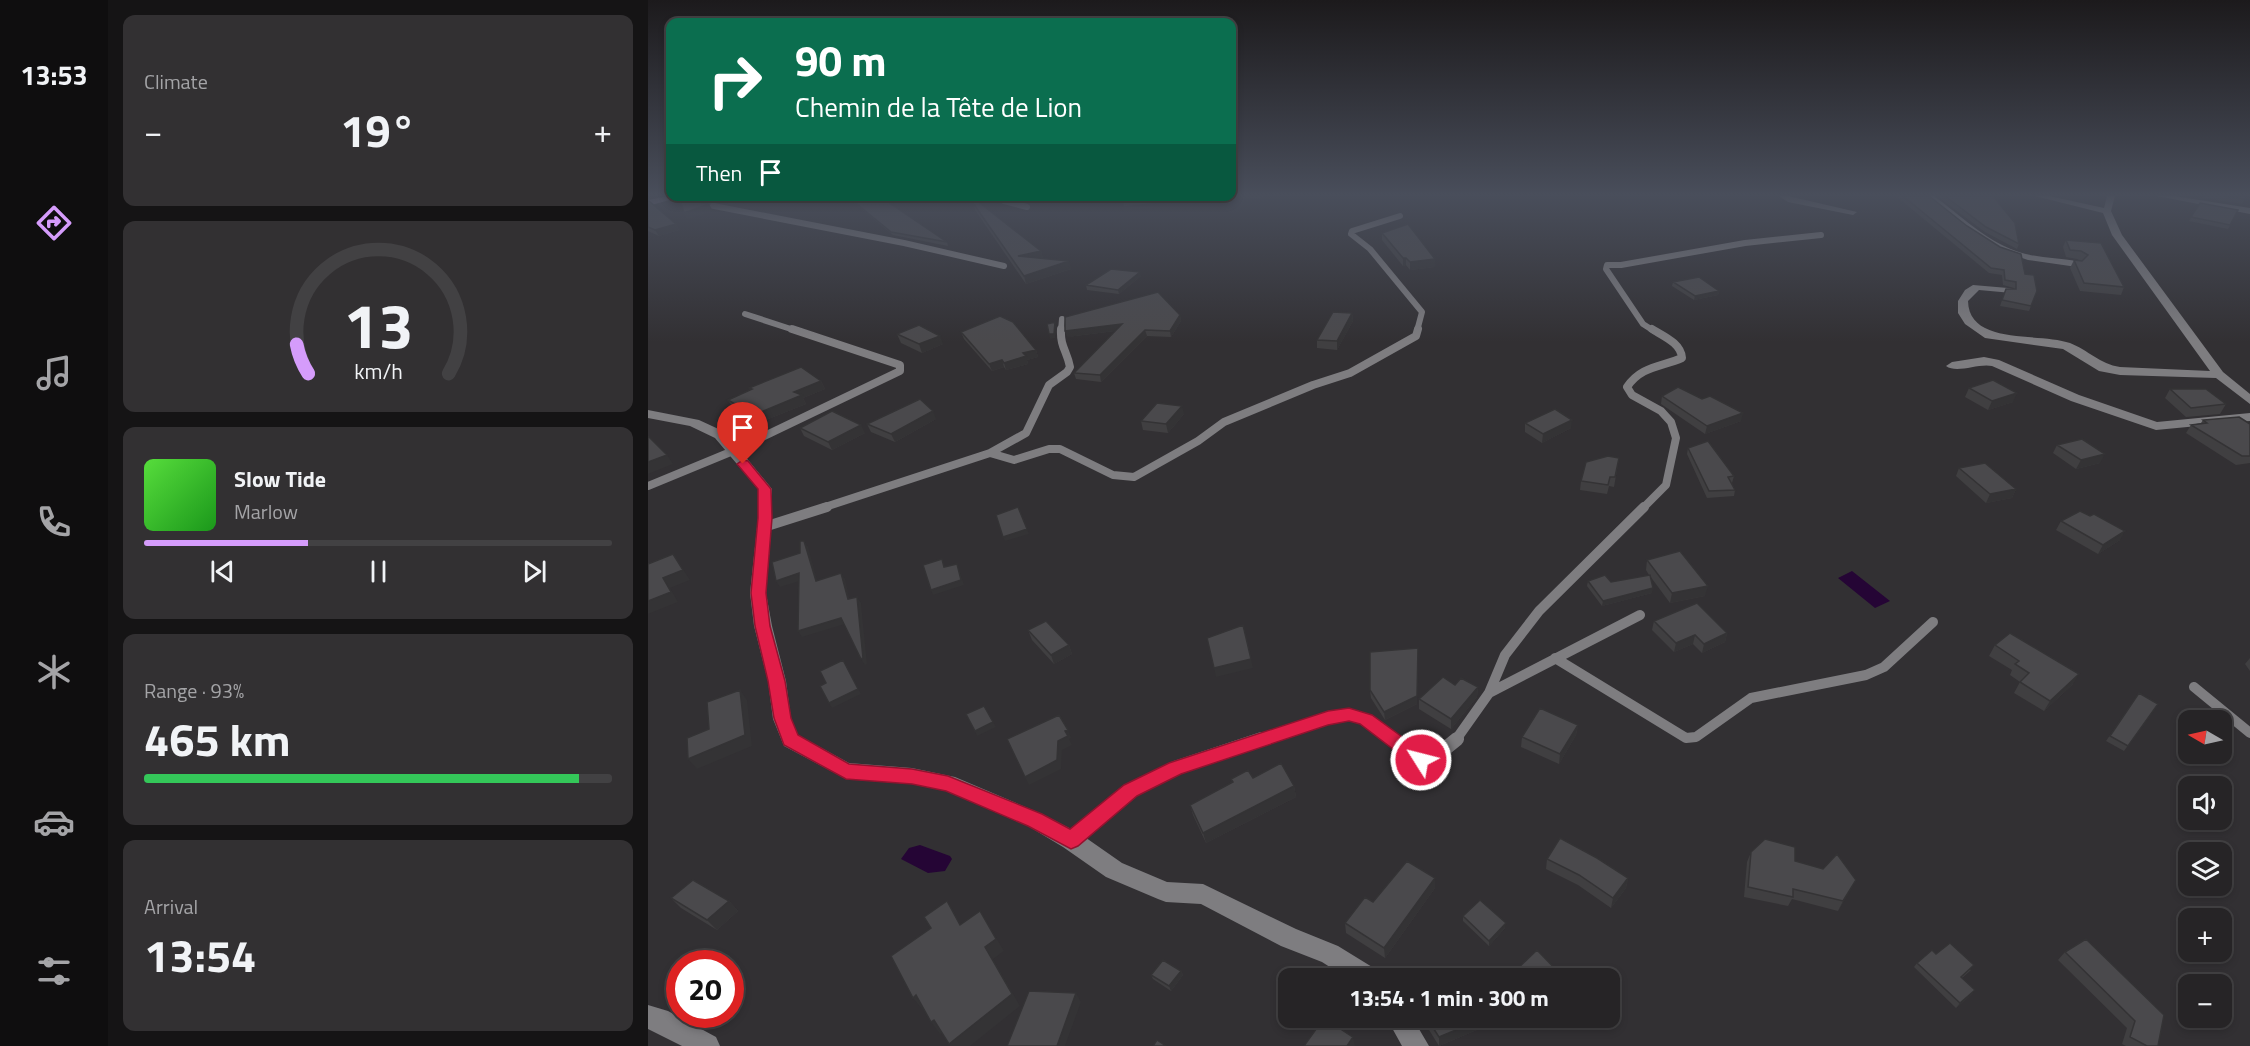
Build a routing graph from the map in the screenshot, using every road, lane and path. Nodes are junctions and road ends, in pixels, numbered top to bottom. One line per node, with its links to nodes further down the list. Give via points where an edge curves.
1 (912, 245): 7 (lane)
2 (1365, 245): 17 (lane, via 1422,312 1416,336 1384,355 1350,373 1224,422 1134,477 1113,475 1060,449 1014,460)
3 (1735, 245): 24 (lane, via 1607,265 1643,324 1674,343 1682,353 1682,358 1675,361 1644,369 1633,376 1627,387 1632,395 1661,411 1671,422 1676,438 1666,484 1539,611 1505,655)
4 (1996, 245): 6 (street, via 2021,255)
5 (2123, 245): 12 (street)
6 (2077, 264)
7 (1004, 267)
8 (2008, 291): 12 (street, via 1977,287 1963,301 1963,313 1989,336 2067,346 2103,368)
9 (745, 314): 16 (lane, via 900,365 900,371)
10 (1062, 319): 17 (lane, via 1060,344 1070,367 1049,385 1026,433)
11 (1952, 366): 15 (street, via 1995,363 2075,398 2156,426)
12 (2219, 375): 13 (street)
13 (2250, 400)
14 (648, 414): 16 (street, via 711,429)
15 (2250, 417)
16 (733, 451): 18 (lane); 19 (street, via 765,489)
17 (990, 453): 19 (lane)
18 (648, 486)
19 (764, 527): 26 (street, via 758,593 782,718 791,740 846,771 948,783 1035,820)
20 (1640, 615): 22 (lane)
21 (1933, 622): 22 (lane, via 1884,668 1751,698 1696,736 1686,738)
22 (1555, 658): 24 (lane)
23 (2194, 687): 25 (lane)
24 (1489, 693): 26 (lane, via 1456,740 1436,756 1421,760 1366,719 1349,714 1328,718 1175,768 1131,791)
25 (2250, 733)
26 (1071, 840): 27 (street, via 1114,870 1166,892 1203,894)
27 (1353, 968)
28 (648, 1017): 30 (street)
29 (1405, 1028): 31 (street)
30 (707, 1046)
31 (1416, 1046)

